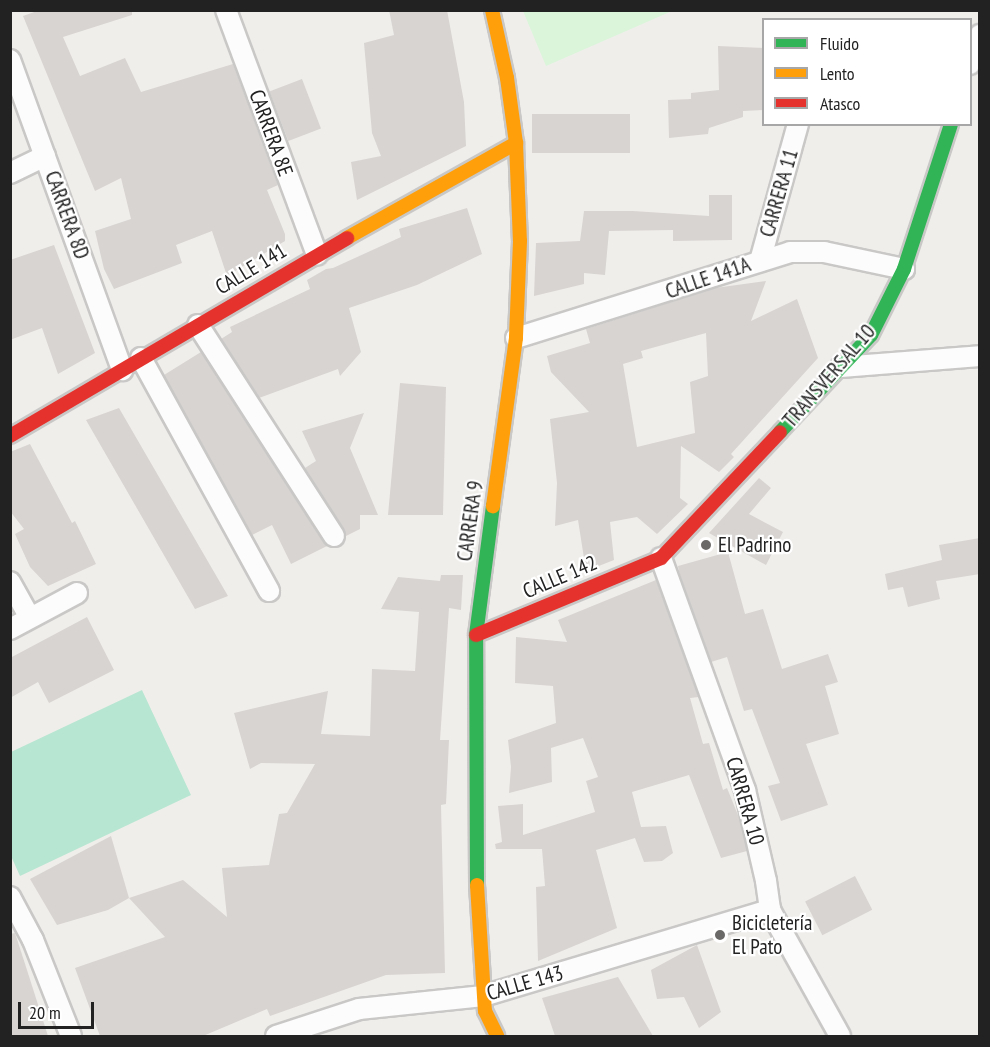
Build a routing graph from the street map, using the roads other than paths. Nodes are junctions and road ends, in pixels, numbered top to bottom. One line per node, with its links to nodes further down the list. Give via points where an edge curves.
1 (226, 10): 11 (street, CARRERA 8E)
2 (492, 10): 8 (street, CARRERA 9)
3 (980, 35): 4 (street)
4 (972, 58)
5 (10, 60): 9 (street, CARRERA 8D)
6 (797, 126): 12 (street, CARRERA 11)
7 (950, 126): 13 (street, TRANSVERSAL 10)
8 (516, 143): 11 (street, CALLE 141); 15 (street, CARRERA 9, via 520,241)
9 (45, 156): 10 (street); 19 (street, CARRERA 8D)
10 (10, 173)
11 (316, 255): 14 (street, CALLE 141)
12 (760, 261): 13 (street, CALLE 141A, via 790,252 824,252); 15 (street, CALLE 141A)
13 (903, 268): 18 (street, TRANSVERSAL 10, via 871,335)
14 (198, 325): 17 (street, CALLE 141); 21 (street)
15 (516, 338): 28 (street, CARRERA 9)
16 (980, 356): 18 (street)
17 (141, 358): 19 (street, CALLE 141); 24 (street)
18 (841, 367): 22 (street, TRANSVERSAL 10)
19 (122, 370): 20 (street, CALLE 141)
20 (10, 436)
21 (334, 536)
22 (661, 558): 28 (street, CALLE 142); 30 (street, CARRERA 10, via 745,790)
23 (10, 582): 26 (street)
24 (269, 591)
25 (77, 592): 26 (street)
26 (30, 618): 27 (street)
27 (10, 629)
28 (476, 635): 31 (street, CARRERA 9, via 476,878)
29 (10, 897): 32 (street, via 33,939)
30 (770, 910): 31 (street, CALLE 143); 36 (street, CARRERA 10)
31 (484, 1004): 33 (street, CALLE 143, via 359,1009); 34 (street); 35 (street, CARRERA 9)
32 (71, 1036)
33 (276, 1036)
34 (480, 1036)
35 (497, 1036)
36 (840, 1036)

